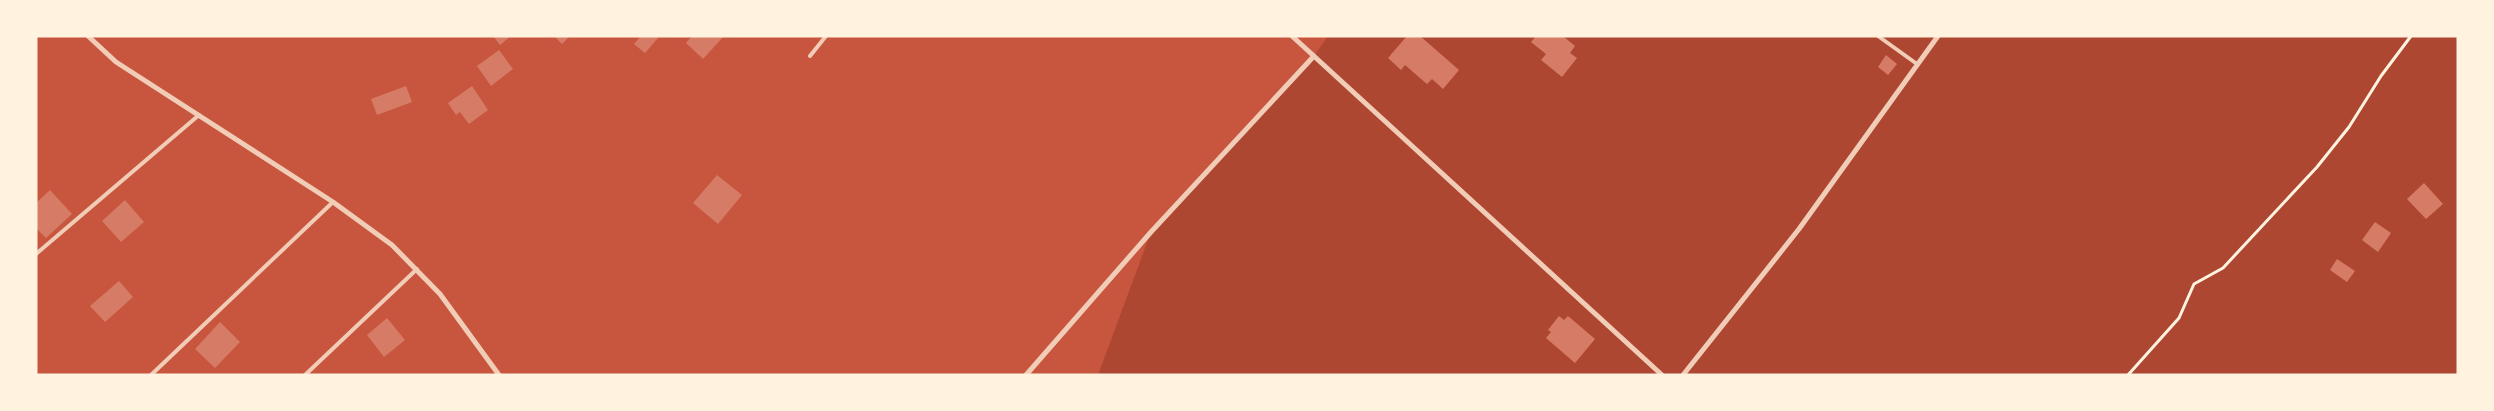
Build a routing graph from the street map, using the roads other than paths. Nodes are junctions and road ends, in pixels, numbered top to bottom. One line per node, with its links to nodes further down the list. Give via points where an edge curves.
1 (88, 36): 9 (street, via 116,62)
2 (826, 36): 6 (lane)
3 (1292, 36): 7 (street)
4 (1878, 36): 8 (lane)
5 (1938, 36): 8 (street)
6 (810, 56)
7 (1314, 56): 16 (street, via 1151,232); 17 (street)
8 (1918, 64): 18 (street, via 1799,229)
9 (199, 115): 10 (street); 11 (lane)
10 (333, 202): 12 (street, via 392,245); 13 (lane)
11 (36, 254)
12 (417, 269): 14 (lane); 15 (street, via 445,301)
13 (151, 375)
14 (305, 375)
15 (499, 375)
16 (1026, 375)
17 (1662, 375)
18 (1683, 375)

